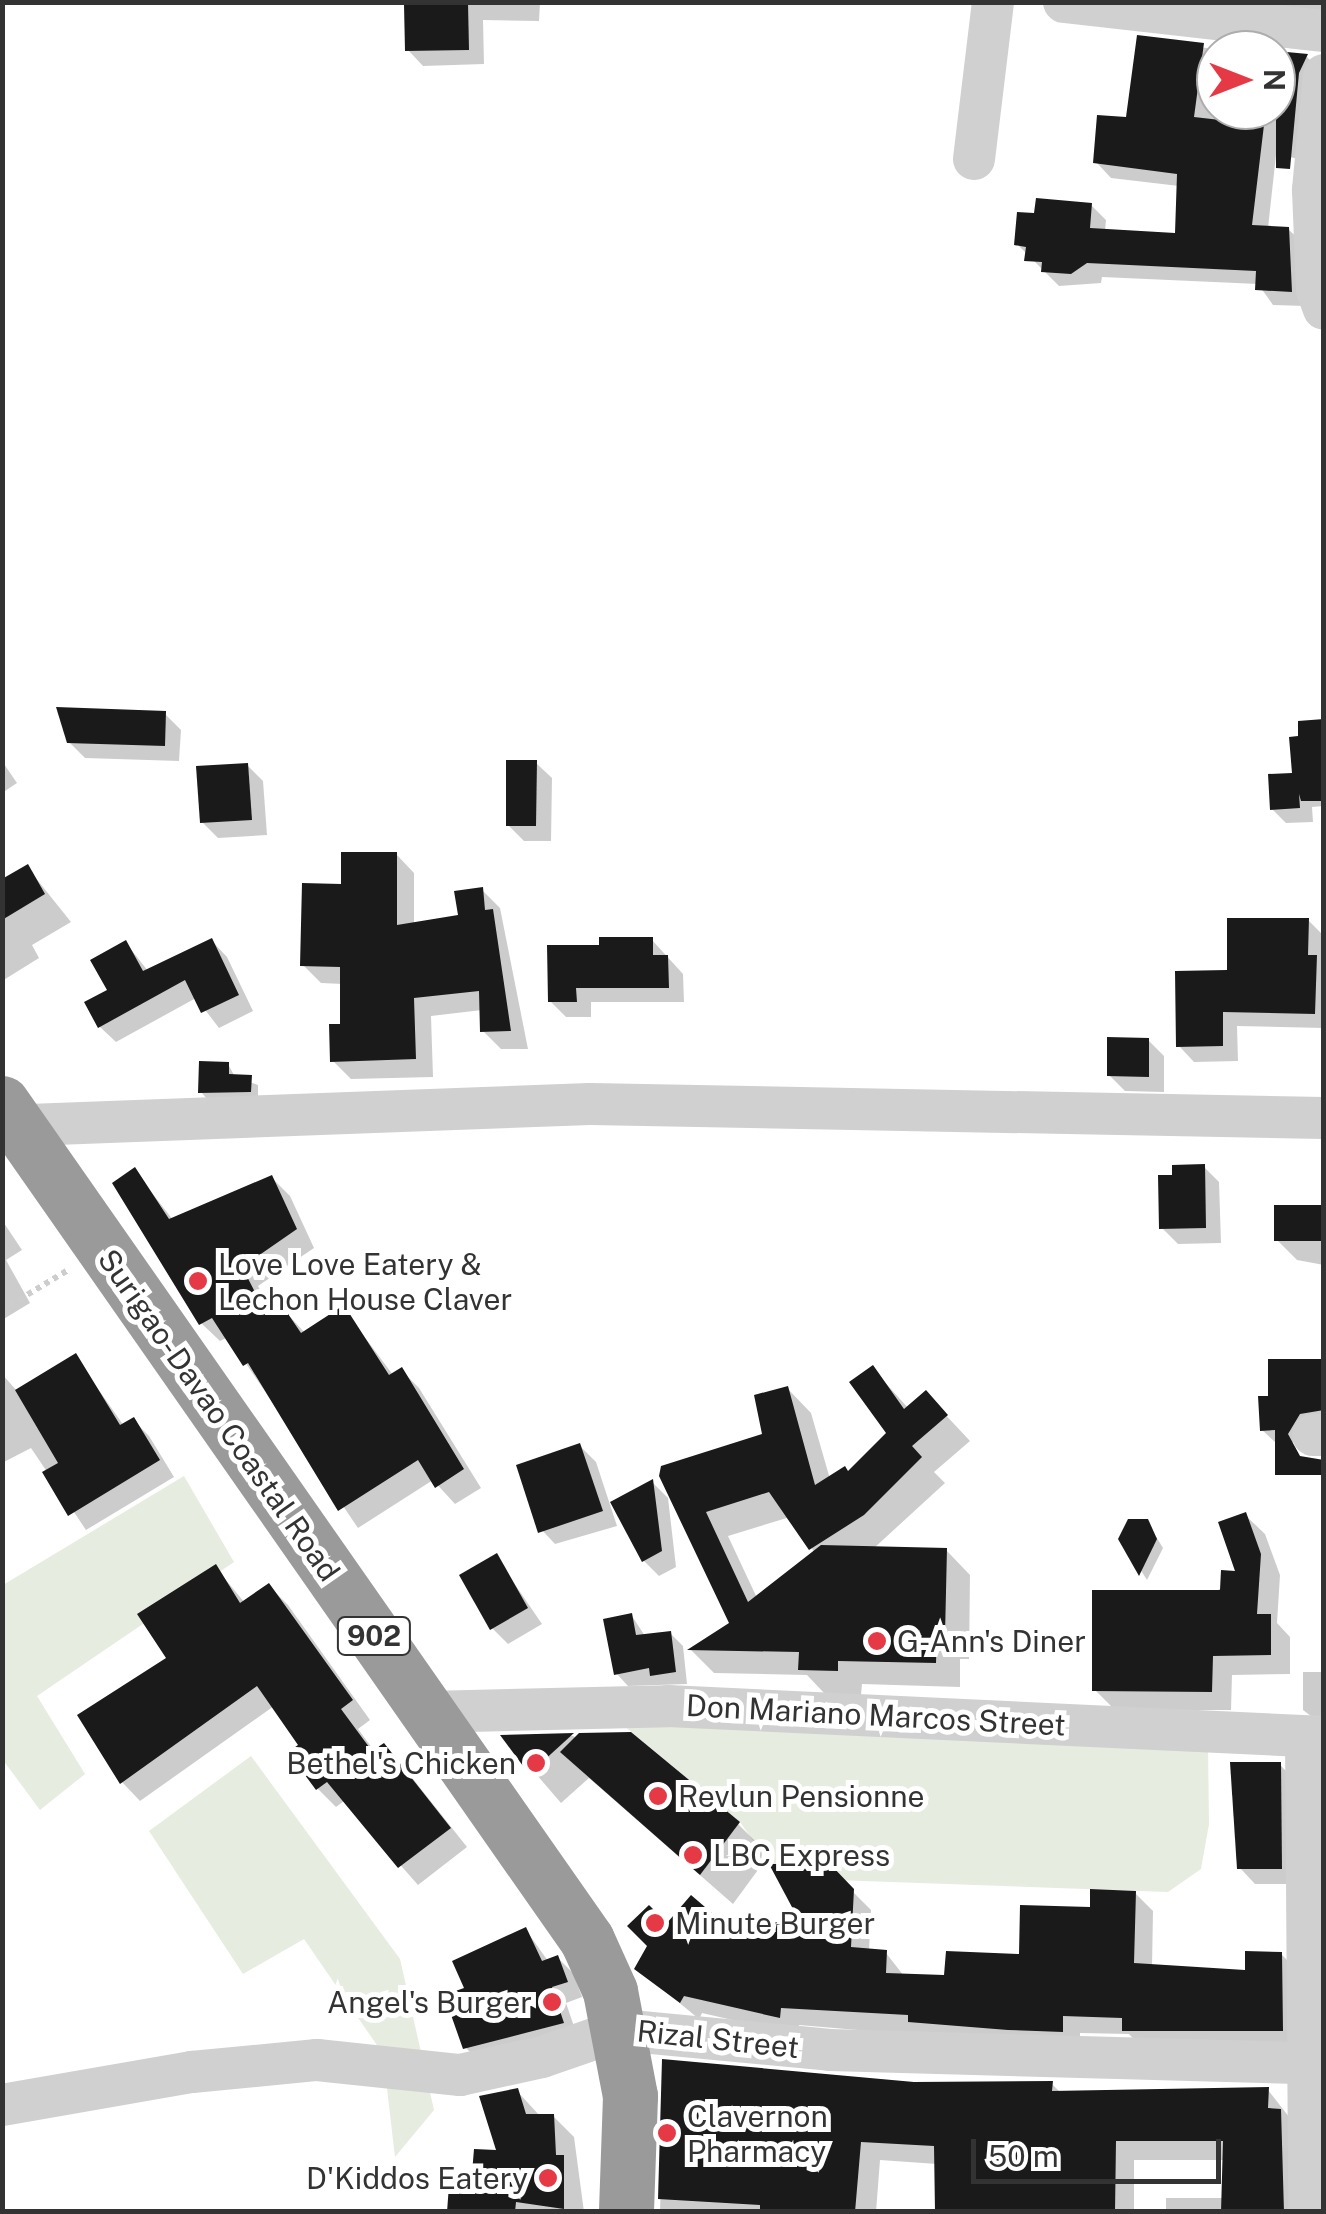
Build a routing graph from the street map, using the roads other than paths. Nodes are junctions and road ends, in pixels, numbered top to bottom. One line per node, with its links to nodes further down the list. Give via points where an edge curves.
1 (993, 2): 5 (street)
2 (1064, 2): 3 (street)
3 (1324, 31)
4 (1324, 75): 6 (street, via 1313,190 1317,290)
5 (974, 159)
6 (1324, 309)
7 (7, 1116): 8 (street, via 590,1104); 9 (highway, Surigao-Davao Coastal Road / 902)
8 (1324, 1118)
9 (429, 1712): 10 (street, Don Mariano Marcos Street, via 668,1706); 11 (highway, Surigao-Davao Coastal Road / 902, via 572,1915 610,1991)
10 (1314, 1737): 12 (street)
11 (620, 2030): 12 (street, Rizal Street, via 830,2050); 13 (street, Rizal Street, via 460,2075 317,2060 192,2072); 14 (highway, Surigao-Davao Coastal Road / 902, via 632,2144)
12 (1315, 2064): 15 (street)
13 (2, 2104)
14 (626, 2212)
15 (1309, 2212)

